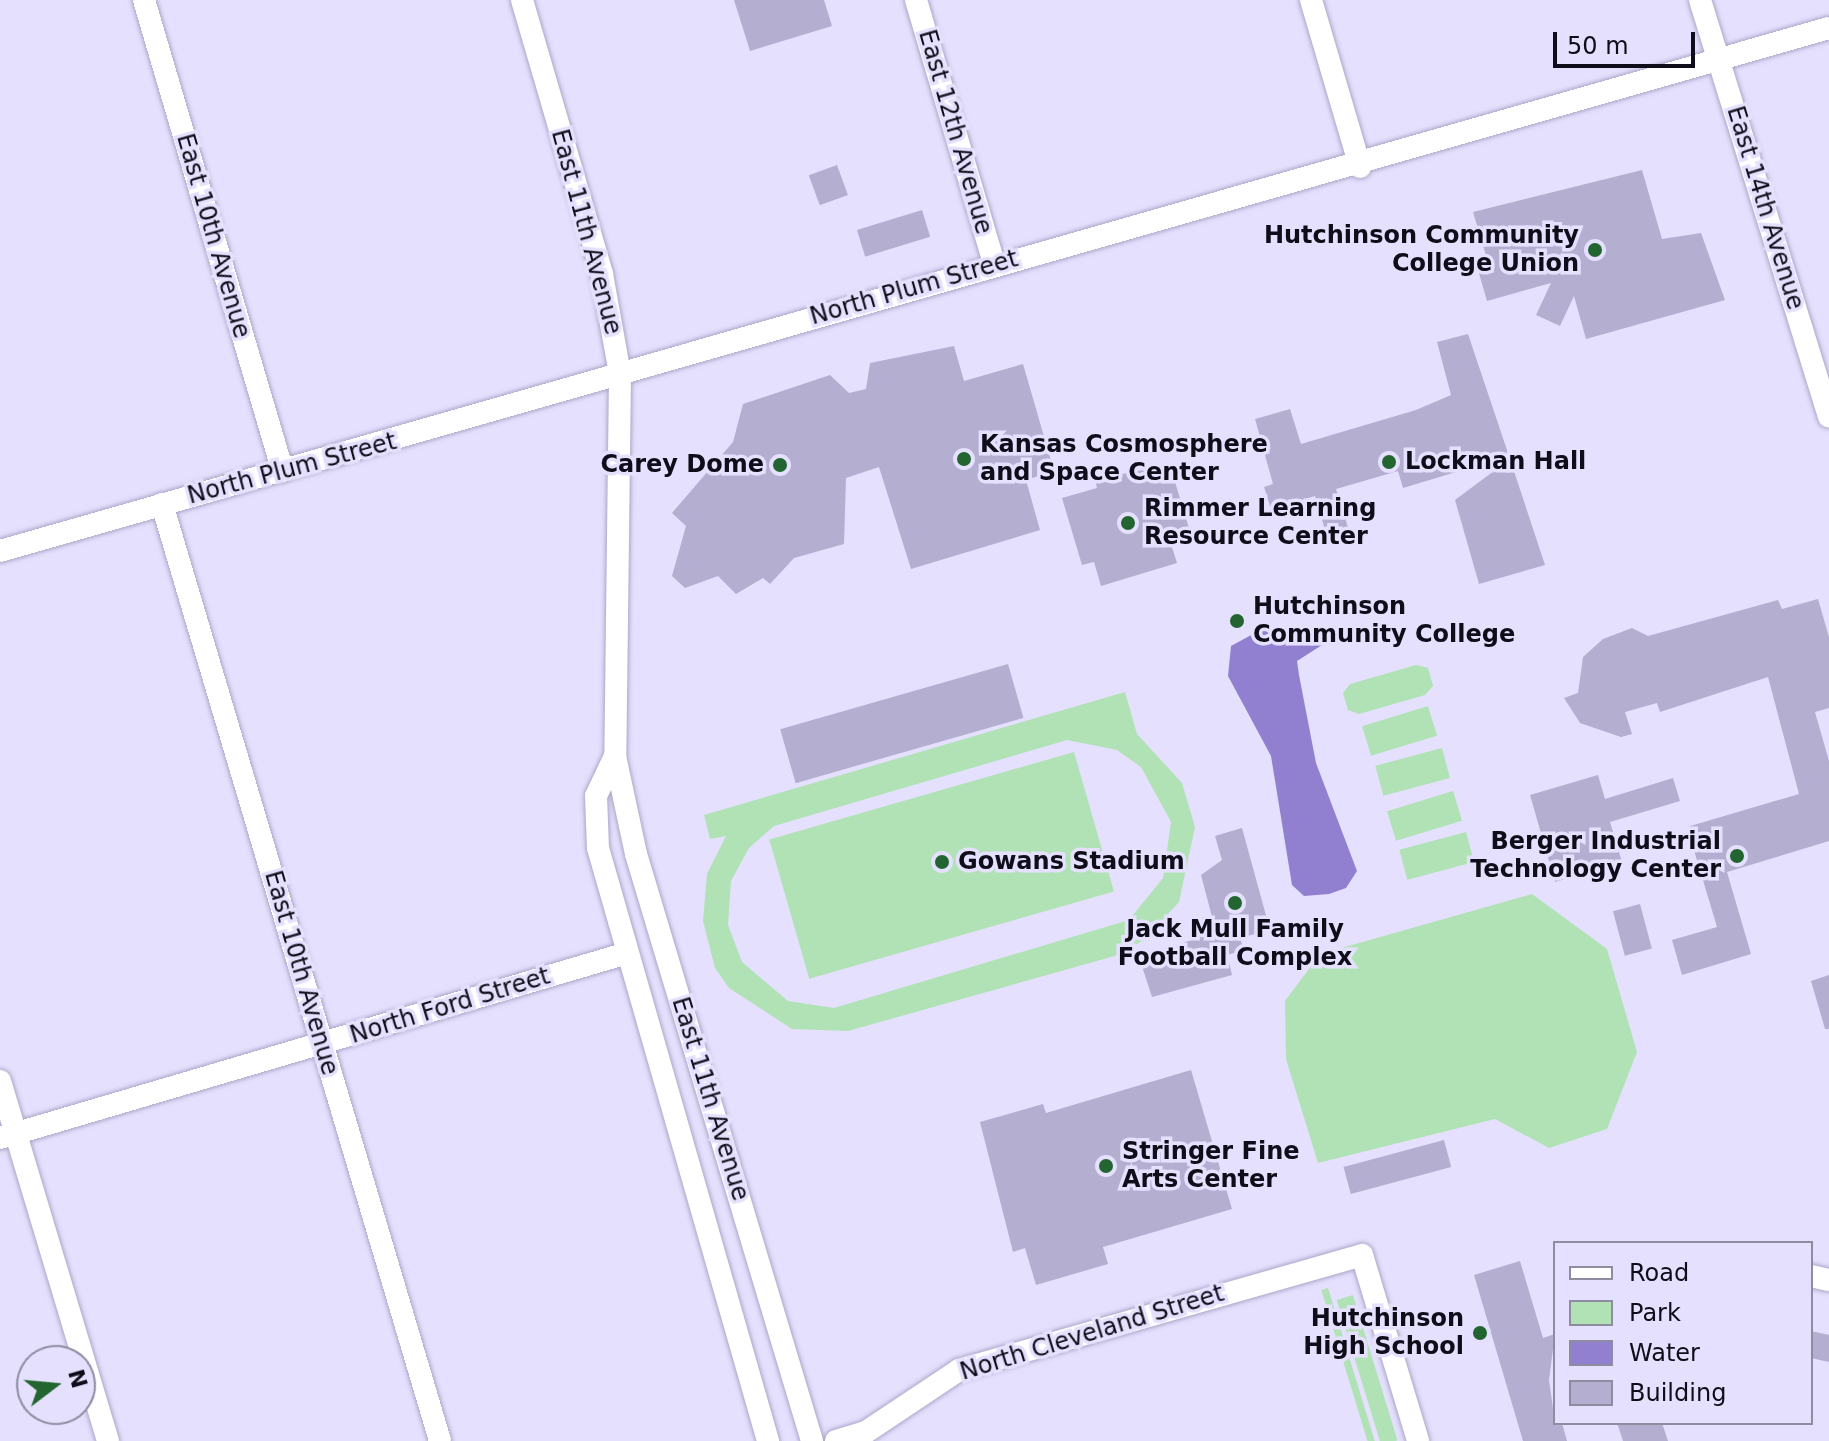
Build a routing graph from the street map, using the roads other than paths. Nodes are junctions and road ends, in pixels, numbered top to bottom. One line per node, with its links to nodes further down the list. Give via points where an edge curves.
1 (144, 0): 12 (street, East 10th Avenue)
2 (522, 0): 10 (street, East 11th Avenue, via 602,274)
3 (916, 0): 9 (street, East 12th Avenue)
4 (1311, 0): 8 (street)
5 (1700, 0): 7 (street, East 14th Avenue)
6 (1829, 28): 7 (street, North Plum Street)
7 (1719, 60): 8 (street, North Plum Street); 11 (street, East 14th Avenue)
8 (1360, 167): 9 (street, North Plum Street)
9 (994, 264): 10 (street, North Plum Street)
10 (620, 374): 12 (street, North Plum Street); 15 (street, East 11th Avenue)
11 (1829, 417)
12 (283, 471): 13 (street, North Plum Street)
13 (162, 504): 14 (street, North Plum Street); 17 (street, East 10th Avenue)
14 (0, 551)
15 (615, 756): 16 (street, East 11th Avenue, via 596,796 597,835); 23 (street, East 11th Avenue, via 636,854)
16 (624, 954): 17 (street, North Ford Street); 22 (street, East 11th Avenue)
17 (321, 1044): 19 (street, North Ford Street); 21 (street, East 10th Avenue)
18 (0, 1081): 19 (street)
19 (8, 1136): 20 (street)
20 (108, 1441)
21 (440, 1441)
22 (768, 1441)
23 (812, 1441)
24 (836, 1441): 25 (street, North Cleveland Street, via 866,1432 959,1370 1362,1255)
25 (1418, 1441)

